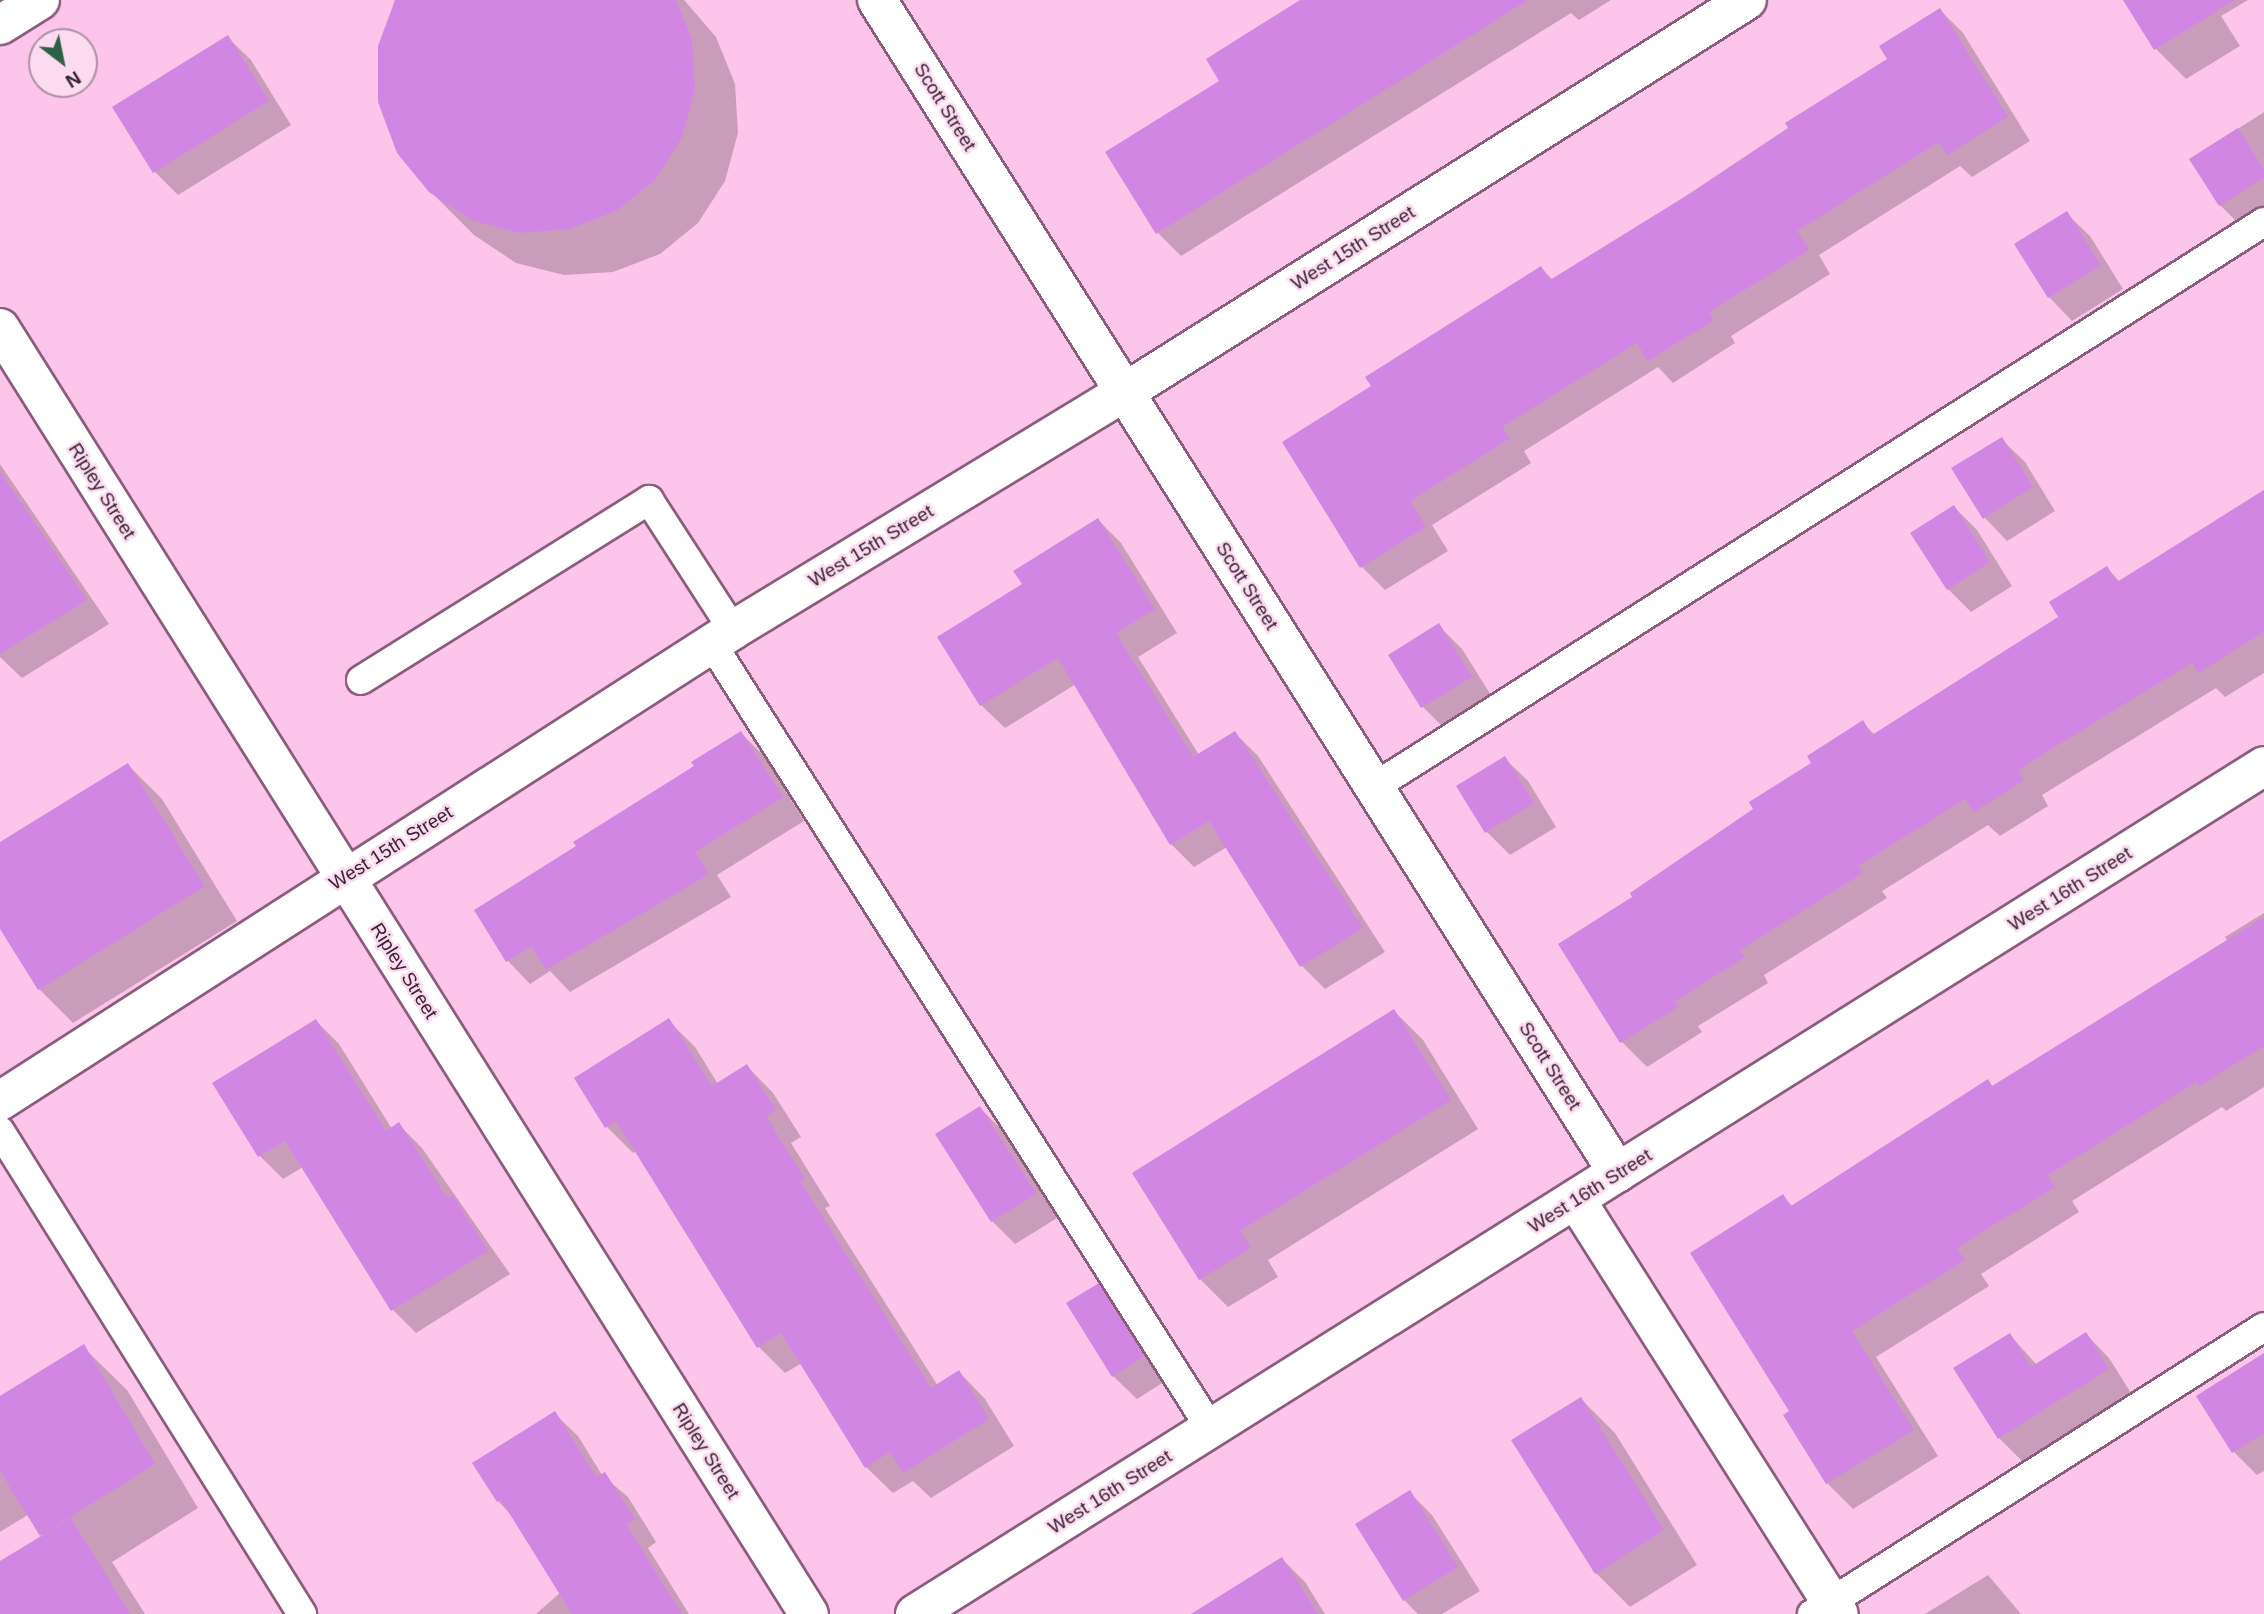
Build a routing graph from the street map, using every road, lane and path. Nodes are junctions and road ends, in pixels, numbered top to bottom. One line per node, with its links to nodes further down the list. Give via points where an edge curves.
1 (40, 0): 4 (street)
2 (1748, 0): 7 (street, West 15th Street)
3 (887, 4): 7 (street, Scott Street)
4 (0, 25)
5 (2264, 222): 11 (lane)
6 (0, 328): 12 (street, Ripley Street)
7 (1125, 392): 8 (street, West 15th Street); 11 (street, Scott Street)
8 (723, 637): 9 (lane, via 649,500); 12 (street, West 15th Street); 18 (lane)
9 (361, 680)
10 (2264, 766): 15 (street, West 16th Street)
11 (1374, 787): 15 (street, Scott Street)
12 (344, 877): 13 (street, West 15th Street); 21 (street, Ripley Street)
13 (0, 1101)
14 (0, 1131): 20 (lane)
15 (1618, 1173): 16 (street, West 16th Street)
16 (1576, 1200): 18 (street, West 16th Street); 19 (street)
17 (2264, 1328): 19 (lane)
18 (1211, 1429): 22 (street, West 16th Street)
19 (1828, 1610)
20 (302, 1614)
21 (809, 1614)
22 (915, 1614)

